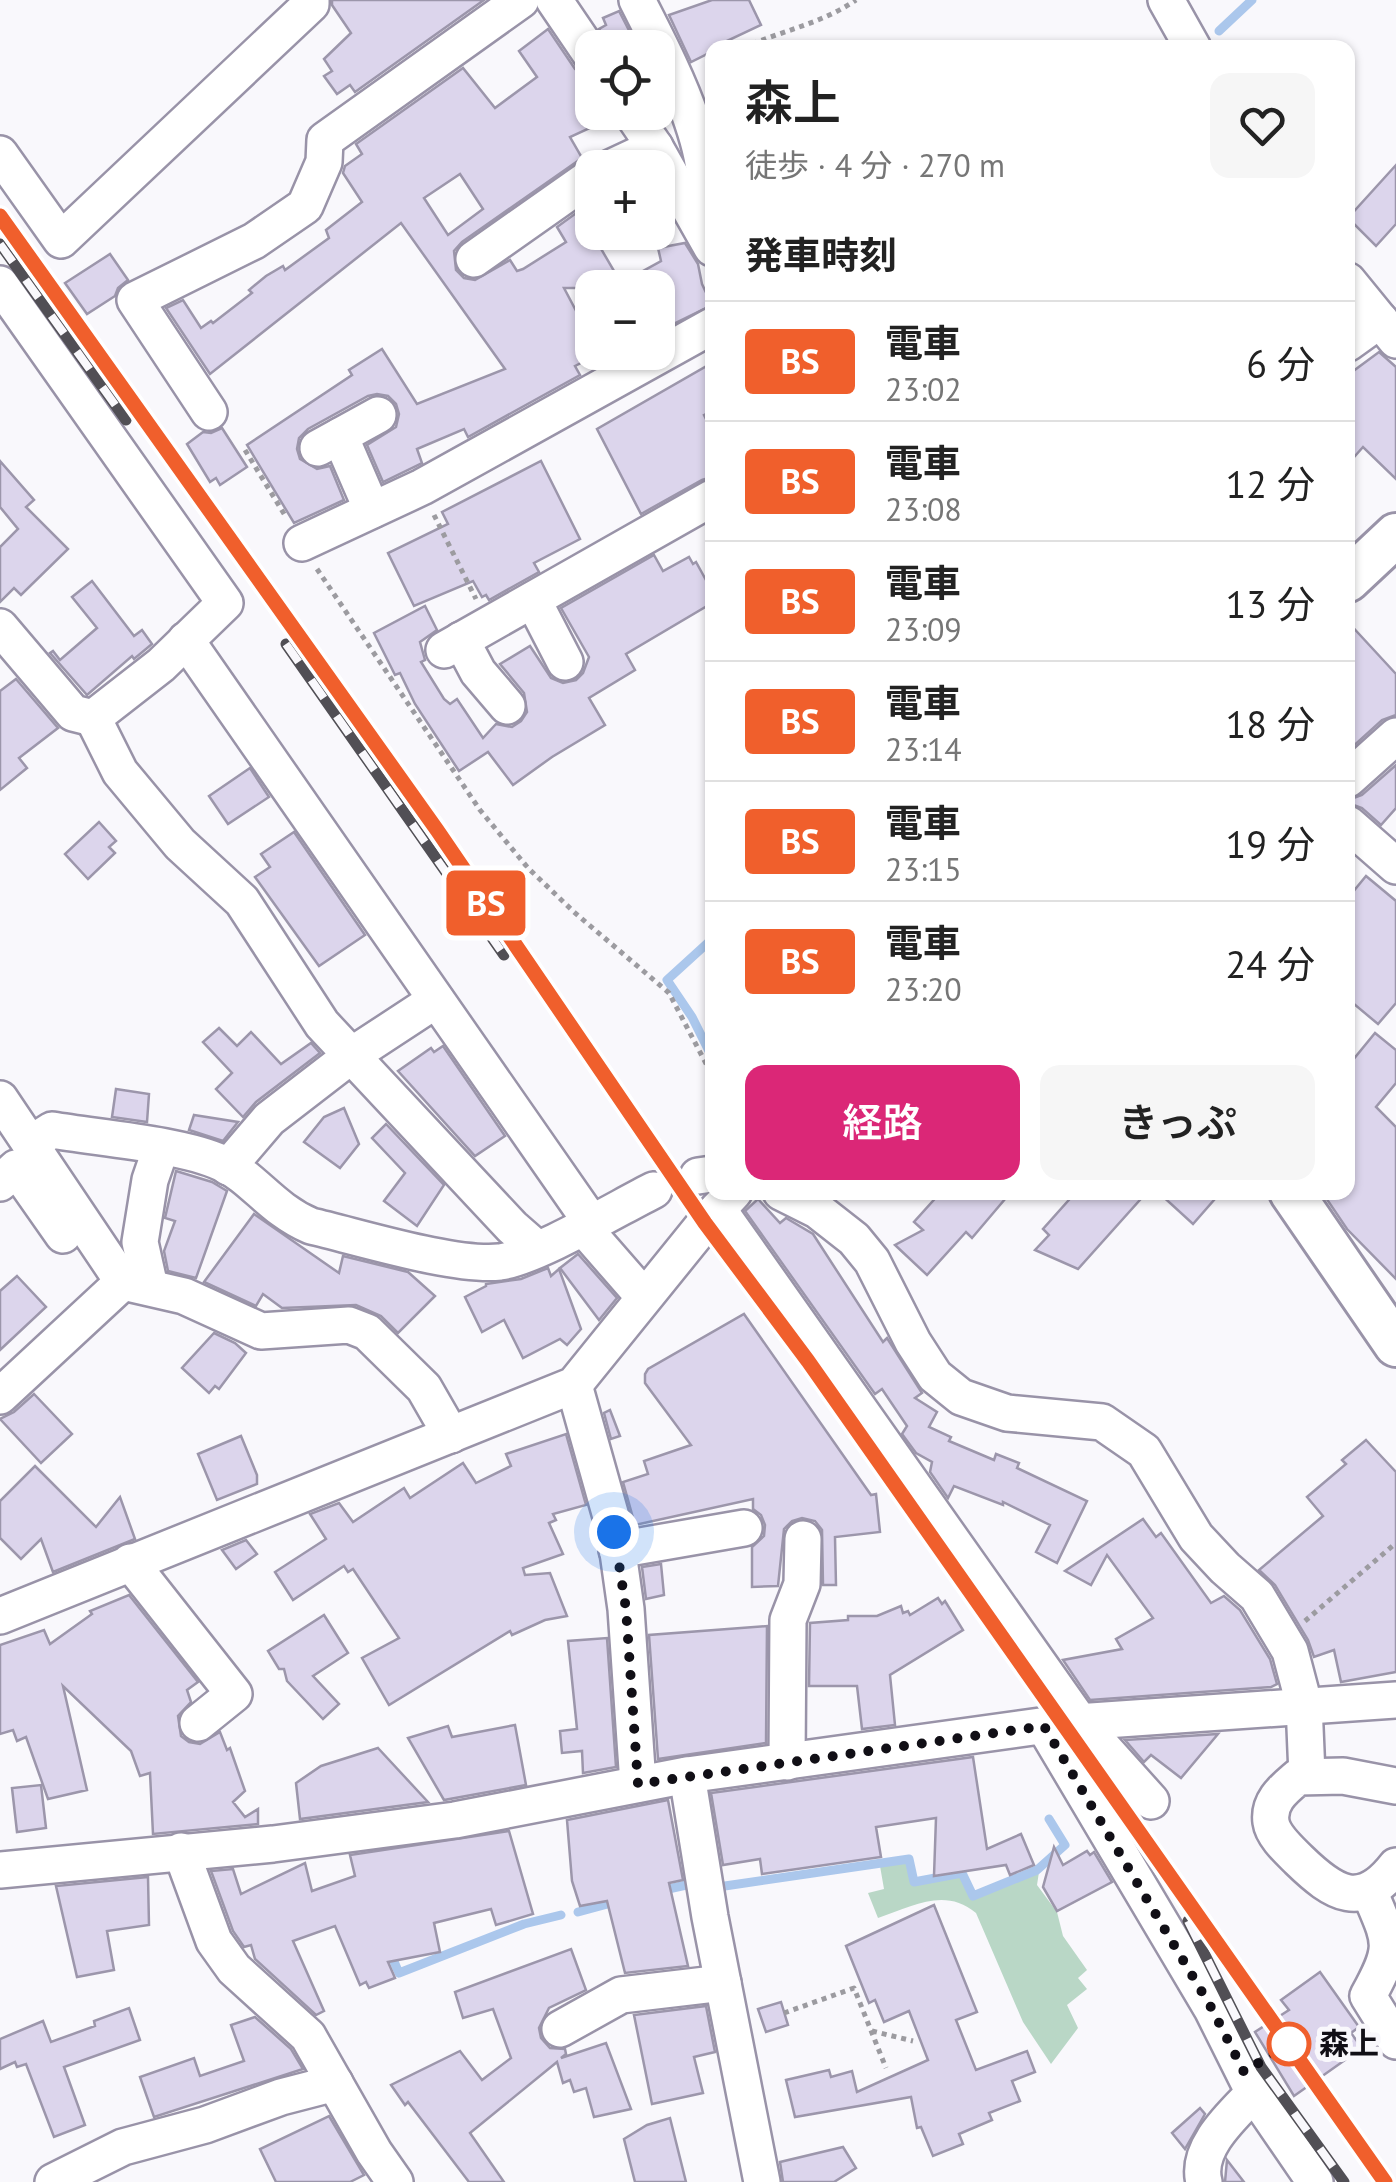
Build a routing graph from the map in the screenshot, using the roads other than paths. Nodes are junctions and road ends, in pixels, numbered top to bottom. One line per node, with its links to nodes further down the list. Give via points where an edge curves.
1 (522, 0): 22 (street, via 325,140 324,162 305,206 254,241 135,300)
2 (554, 0): 6 (street)
3 (637, 0): 12 (street, via 676,77)
4 (1166, 0): 7 (street)
5 (310, 1): 11 (street, via 61,240)
6 (575, 31)
7 (1188, 40)
8 (643, 130): 9 (street)
9 (655, 147): 10 (street); 15 (street)
10 (649, 150)
11 (0, 154)
12 (705, 165)
13 (575, 188): 16 (street)
14 (705, 188): 15 (street)
15 (705, 235)
16 (474, 259)
17 (2, 290): 31 (street, via 225,603)
18 (1355, 290): 20 (street)
19 (705, 330): 25 (street)
20 (1388, 330): 21 (street)
21 (1355, 341)
22 (209, 412)
23 (378, 415): 25 (street, via 329,442)
24 (705, 502): 29 (street)
25 (372, 510): 27 (street)
26 (1396, 534): 28 (main road)
27 (302, 543)
28 (1355, 573)
29 (532, 600): 32 (street); 33 (street, via 465,638 478,672)
30 (0, 627): 34 (street, via 72,713)
31 (186, 640): 34 (street); 39 (street)
32 (565, 662)
33 (507, 706)
34 (93, 718): 40 (street, via 120,772 180,844 242,901 322,1024)
35 (1396, 736): 36 (street)
36 (1355, 773)
37 (1355, 830): 38 (street)
38 (1396, 866)
39 (436, 1000): 40 (street); 51 (street)
40 (352, 1056): 44 (street, via 269,1120); 52 (street)
41 (0, 1099): 42 (street)
42 (30, 1144): 43 (street, via 52,1130); 53 (street)
43 (161, 1148): 44 (street); 53 (street)
44 (228, 1167): 52 (street, via 310,1226 465,1261 502,1262)
45 (0, 1183): 53 (street, via 16,1168)
46 (654, 1190): 51 (street)
47 (708, 1200): 54 (street)
48 (724, 1200): 66 (street)
49 (805, 1200): 65 (street, via 872,1261 935,1376 961,1397 1007,1413 1102,1422 1144,1451 1196,1537 1257,1596 1290,1651)
50 (1297, 1200): 55 (main road)
51 (586, 1224): 52 (street); 54 (street)
52 (536, 1248)
53 (127, 1289): 57 (street); 58 (street, via 184,1296 261,1331 349,1325 367,1332 424,1388)
54 (644, 1297): 56 (street)
55 (1390, 1322)
56 (574, 1385): 58 (street); 61 (street)
57 (0, 1396)
58 (451, 1435): 62 (street)
59 (744, 1528): 61 (street)
60 (803, 1538): 69 (street, via 802,1584 788,1620)
61 (617, 1550): 72 (street)
62 (130, 1562): 63 (street); 67 (street, via 234,1694)
63 (0, 1616)
64 (1396, 1700): 65 (street)
65 (1304, 1704): 66 (street); 71 (street)
66 (1080, 1722): 68 (street); 74 (street)
67 (198, 1723)
68 (1044, 1726): 69 (street); 83 (street, via 1212,2009)
69 (787, 1762): 70 (street)
70 (687, 1775): 72 (street); 79 (street)
71 (1307, 1776): 73 (street); 78 (street, via 1298,1776 1274,1800 1271,1823 1322,1881 1347,1894)
72 (638, 1784): 75 (street, via 455,1820)
73 (1396, 1786)
74 (1151, 1801)
75 (181, 1851): 77 (street); 82 (street, via 214,1942 308,2036)
76 (1396, 1866): 78 (street)
77 (0, 1870)
78 (1369, 1891): 81 (street, via 1388,1936 1388,1962 1368,1996)
79 (723, 1983): 80 (street, via 621,1995); 86 (street)
80 (560, 2029)
81 (1396, 2041)
82 (335, 2083): 84 (street, via 122,2147); 85 (street)
83 (1254, 2093): 87 (street, via 1216,2135 1204,2159); 88 (street)
84 (53, 2182)
85 (395, 2182)
86 (762, 2182)
87 (1204, 2182)
88 (1315, 2182)

